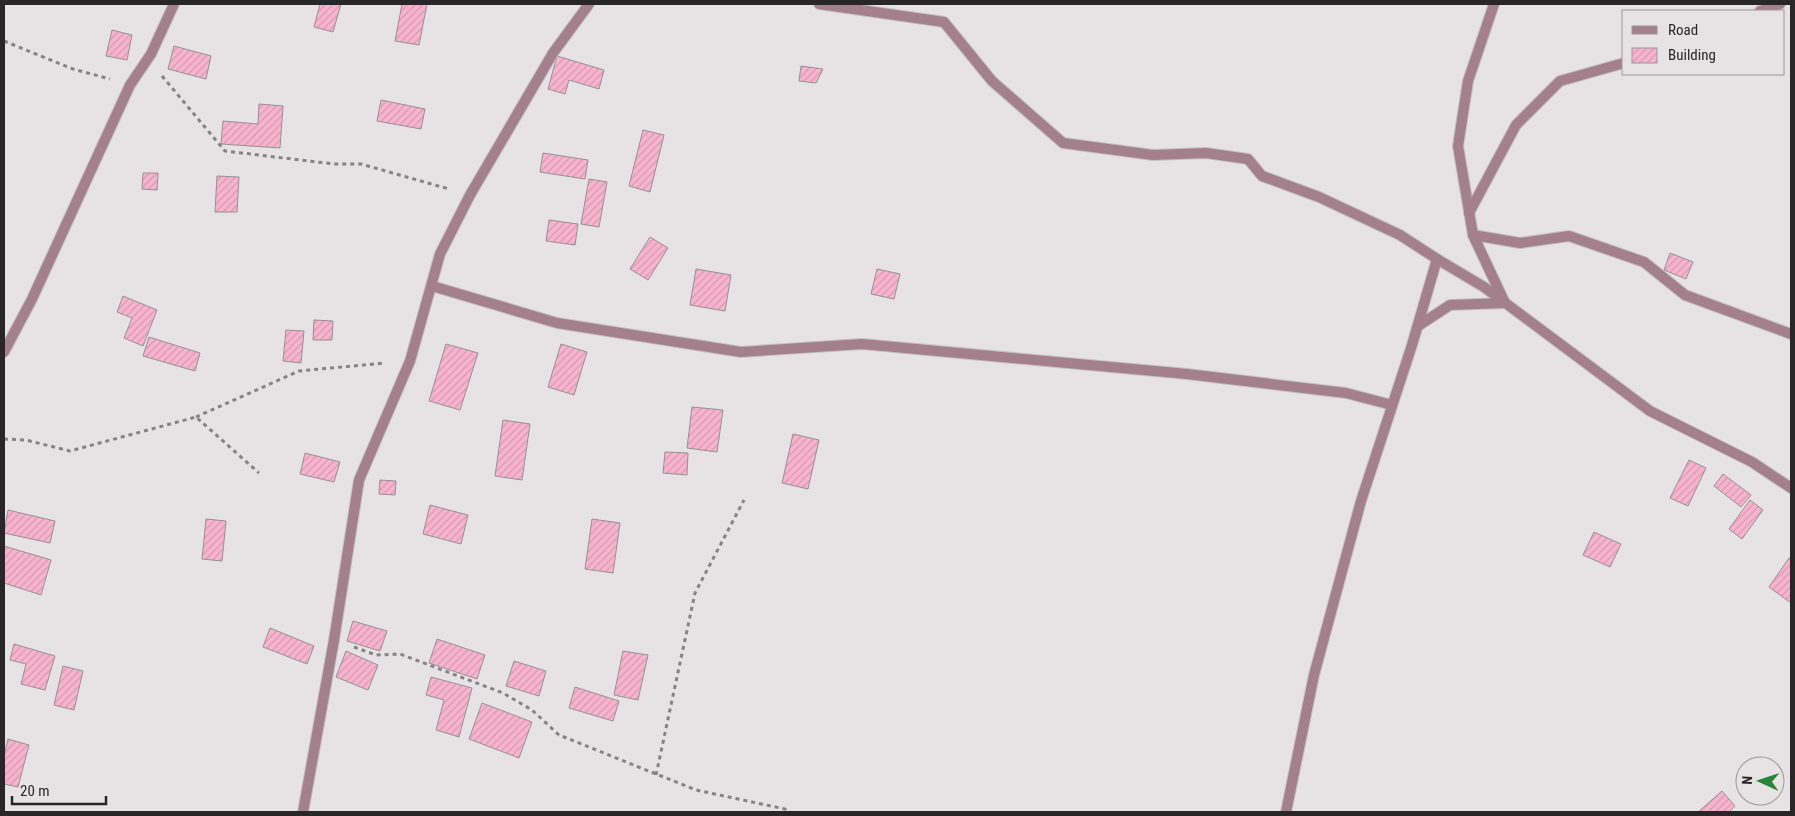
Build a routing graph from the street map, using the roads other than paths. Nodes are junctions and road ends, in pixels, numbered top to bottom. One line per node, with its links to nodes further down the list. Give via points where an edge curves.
1 (174, 4): 15 (street, via 151,54 130,84 32,299)
2 (589, 4): 11 (street, via 553,53 470,196 440,254)
3 (819, 4): 10 (street, via 944,22 992,81 1062,143 1153,154 1206,153 1248,160 1262,176 1319,197 1391,231)
4 (1494, 4): 8 (street, via 1468,81 1458,146)
5 (1780, 4): 6 (street)
6 (1763, 10)
7 (1622, 64): 8 (street, via 1560,81 1516,125)
8 (1468, 213): 9 (street)
9 (1473, 235): 12 (street); 14 (street, via 1520,243 1569,236 1644,262 1685,295)
10 (1437, 259): 12 (street); 13 (street)
11 (432, 286): 16 (street, via 558,323 741,352 862,344 1197,375 1346,393); 18 (street, via 410,361 359,480)
12 (1505, 303): 13 (street, via 1450,305); 17 (street, via 1650,411 1752,462)
13 (1418, 326): 16 (street)
14 (1791, 334)
15 (4, 352)
16 (1392, 406): 19 (street, via 1361,501 1314,675)
17 (1791, 488)
18 (303, 812)
19 (1286, 812)

